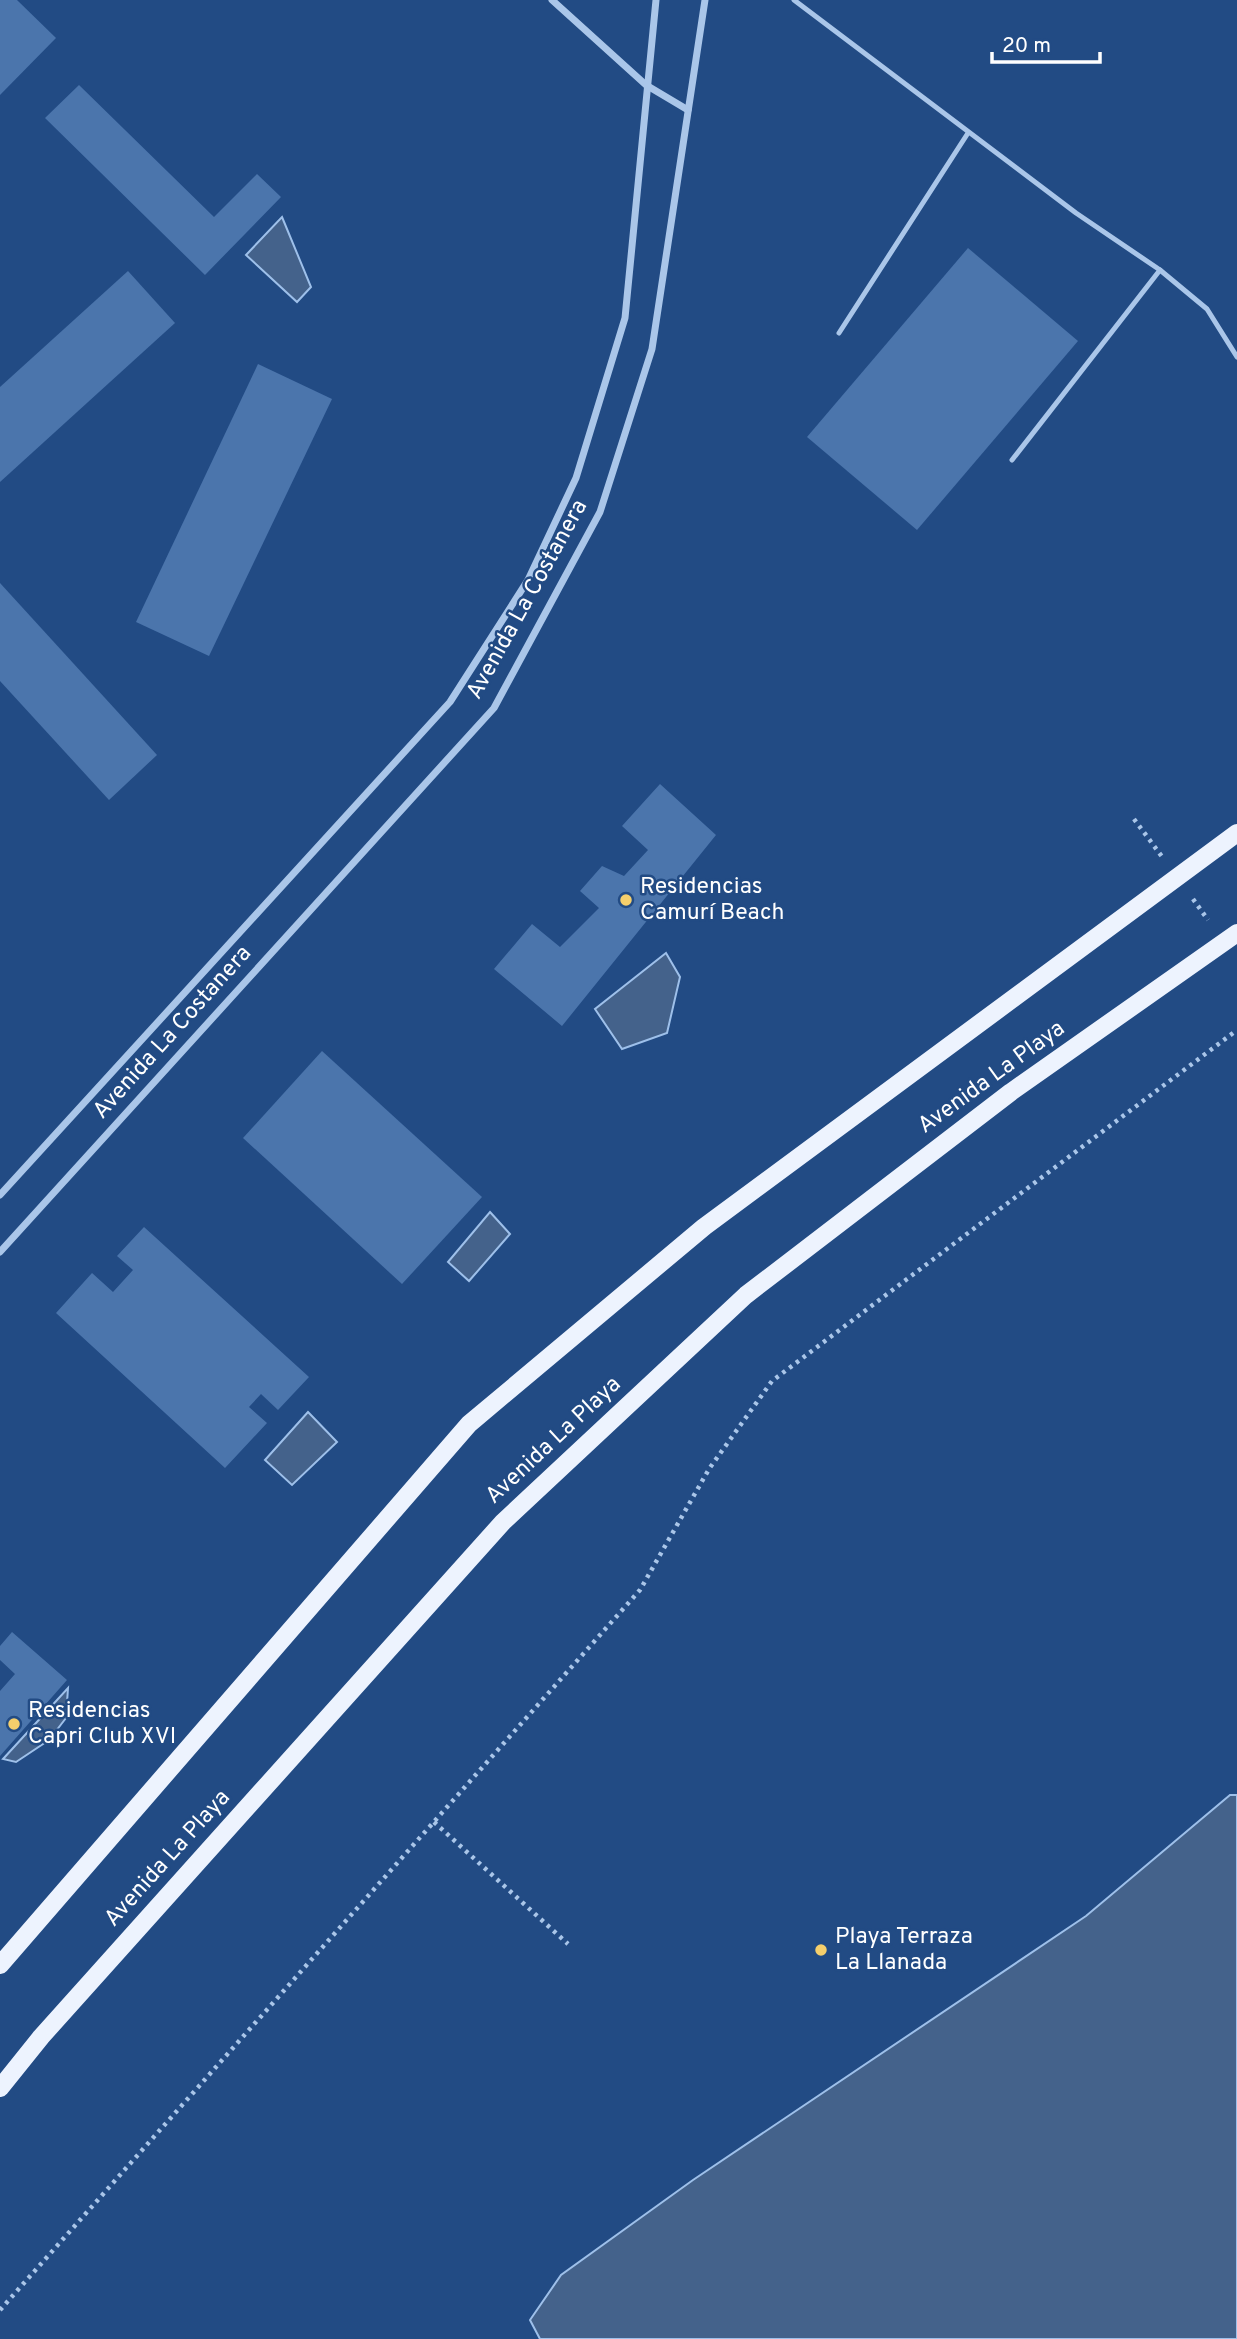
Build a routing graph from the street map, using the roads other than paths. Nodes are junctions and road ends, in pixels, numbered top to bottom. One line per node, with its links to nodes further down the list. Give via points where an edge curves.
1 (552, 0): 5 (street)
2 (656, 0): 5 (street, Avenida La Costanera)
3 (705, 0): 6 (street, Avenida La Costanera)
4 (794, 0): 7 (lane)
5 (646, 85): 6 (street); 14 (street, Avenida La Costanera, via 625,318 576,478 528,580 450,702)
6 (688, 110): 15 (street, Avenida La Costanera, via 652,349 614,474 600,512 494,708)
7 (968, 133): 8 (lane); 9 (lane)
8 (1160, 270): 10 (lane, via 1207,309); 11 (lane)
9 (839, 333)
10 (1237, 357)
11 (1012, 460)
12 (1237, 833): 16 (main road, via 704,1227 469,1424)
13 (1237, 933): 17 (main road, Avenida La Playa, via 1011,1092 735,1305 503,1522)
14 (0, 1195)
15 (0, 1252)
16 (0, 1965)
17 (0, 2088)

